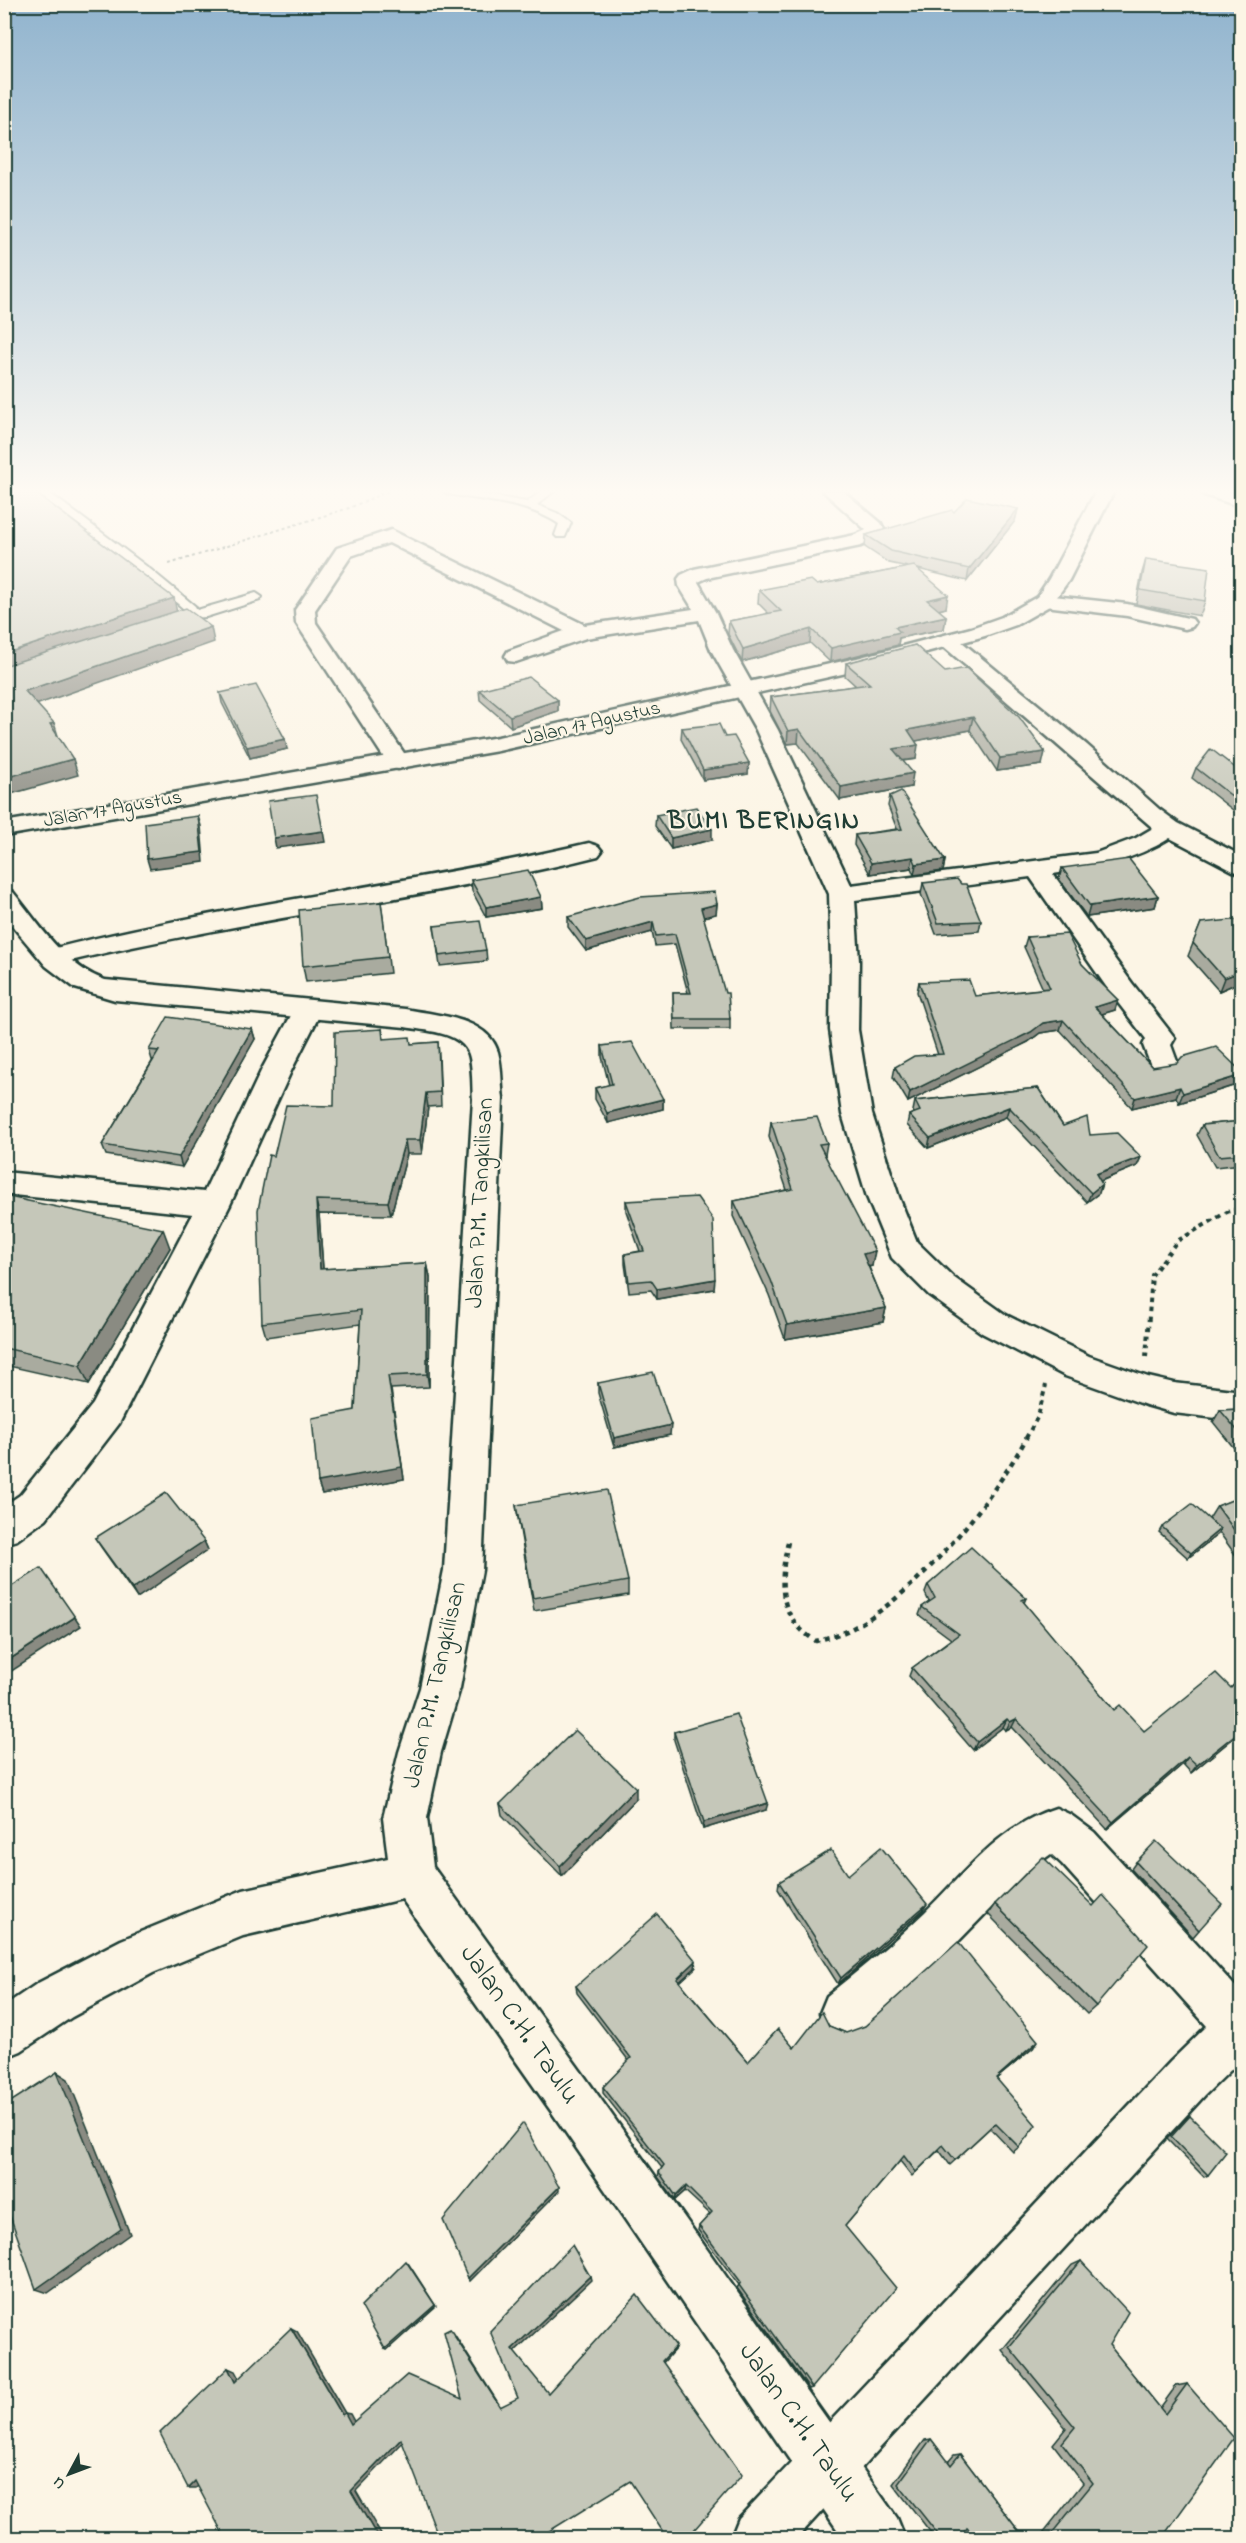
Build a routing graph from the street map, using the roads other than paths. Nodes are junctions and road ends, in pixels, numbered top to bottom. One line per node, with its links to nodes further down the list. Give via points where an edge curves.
1 (191, 610): 9 (lane)
2 (216, 610): 9 (lane)
3 (305, 610): 16 (street, via 306,624)
4 (536, 610): 12 (street)
5 (703, 610): 8 (street)
6 (1029, 610): 13 (street, Jalan 17 Agustus, via 1009,621)
7 (1123, 610): 10 (street)
8 (705, 613): 12 (street); 15 (street)
9 (190, 614): 11 (lane)
10 (1185, 623)
11 (158, 628)
12 (582, 632): 14 (street)
13 (949, 641): 15 (street, Jalan 17 Agustus); 17 (street)
14 (516, 656)
15 (746, 689): 16 (street, Jalan 17 Agustus); 22 (street)
16 (399, 762): 18 (street, Jalan 17 Agustus)
17 (1169, 828): 20 (street); 21 (street, via 1145,843 1101,860)
18 (4, 829)
19 (589, 850): 24 (street, via 530,866 323,901)
20 (1242, 866)
21 (1036, 868): 22 (street); 26 (street, via 1122,989 1155,1028 1161,1038 1157,1045)
22 (842, 894): 29 (street, via 844,1030 857,1114 904,1249 941,1286 994,1324 1077,1366 1174,1398)
23 (4, 898): 24 (street, Jalan P.M. Tangkilisan)
24 (54, 957): 25 (street, Jalan P.M. Tangkilisan, via 76,978 115,991)
25 (308, 1010): 28 (street); 31 (street, Jalan P.M. Tangkilisan, via 405,1018 461,1030 483,1051 487,1089 463,1570 440,1688 405,1818)
26 (1163, 1064)
27 (4, 1183): 28 (street)
28 (214, 1205): 30 (street, via 106,1414 33,1507)
29 (1242, 1406)
30 (4, 1528)
31 (412, 1875): 34 (street, via 243,1913 137,1956 55,2000); 35 (street, Jalan C.H. Taulu)
32 (844, 2013): 33 (street, via 940,1929 1023,1846 1046,1831 1056,1830 1078,1848)
33 (1241, 2026): 35 (street, via 1180,2086)
34 (4, 2034)
35 (827, 2464): 36 (street); 37 (street, Jalan C.H. Taulu)
36 (759, 2538)
37 (877, 2538)

